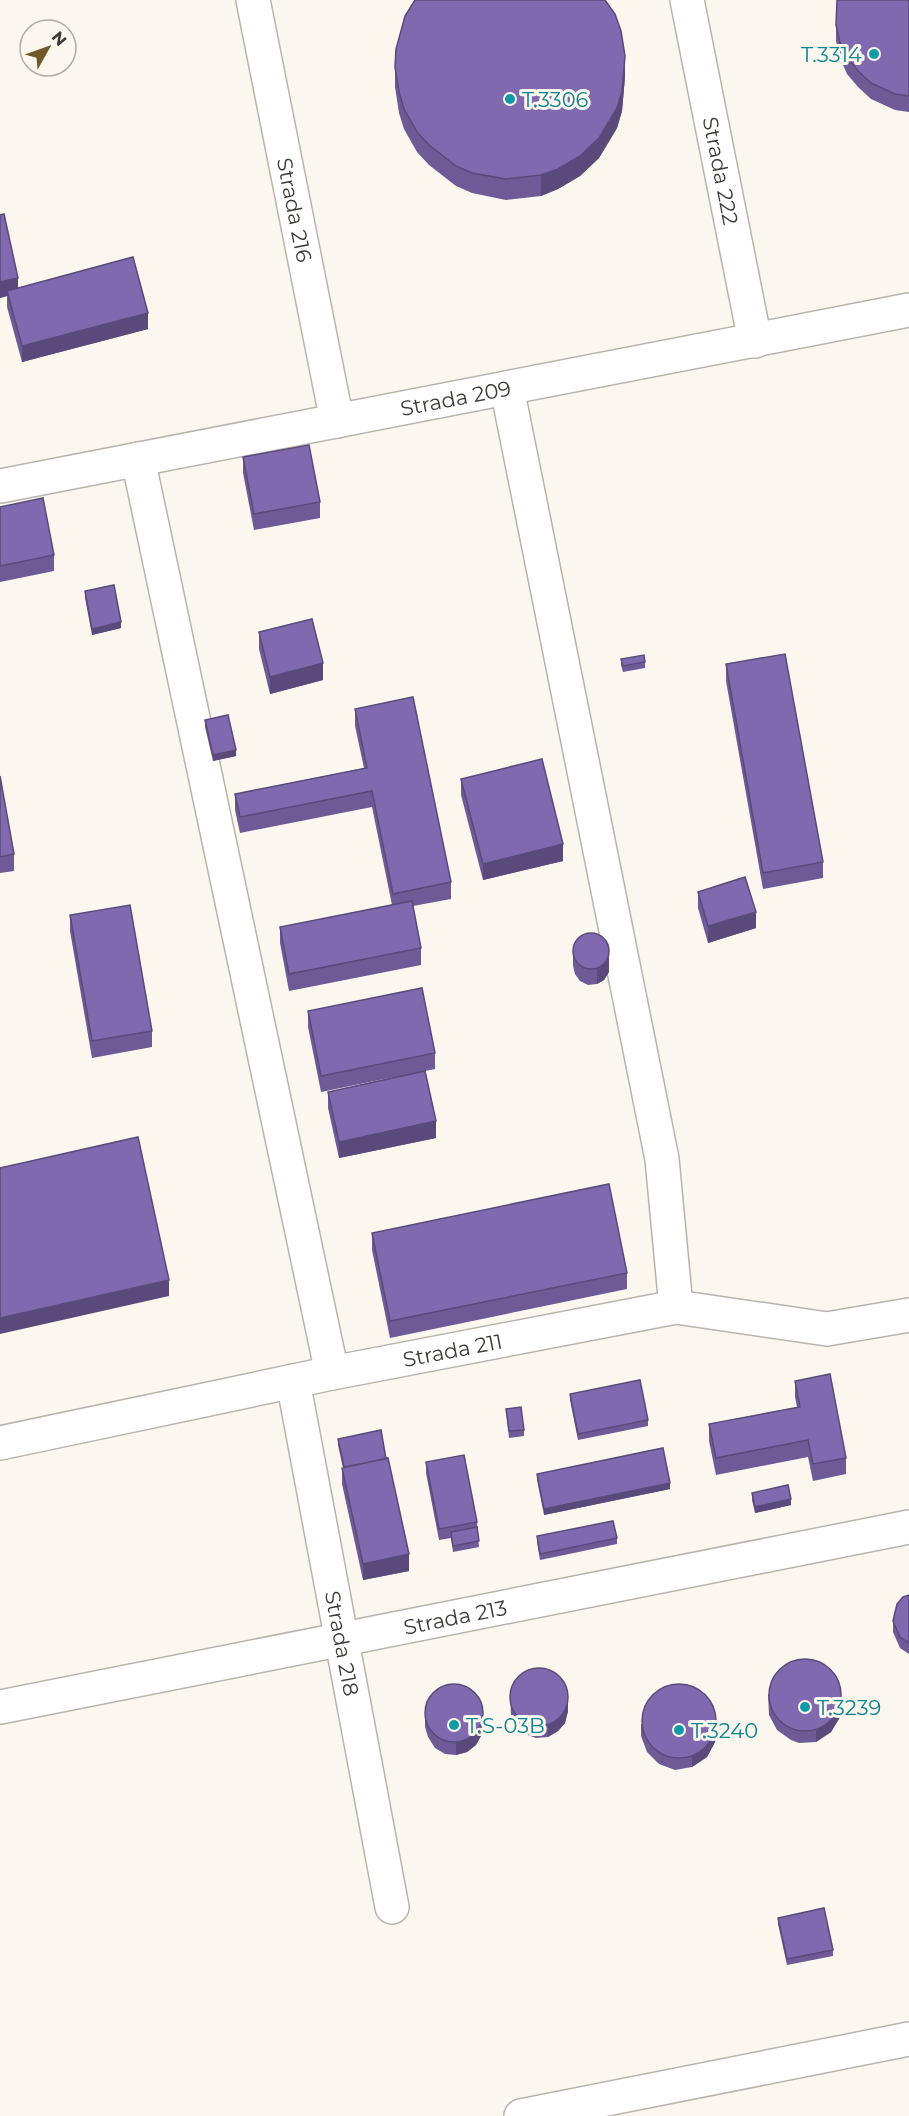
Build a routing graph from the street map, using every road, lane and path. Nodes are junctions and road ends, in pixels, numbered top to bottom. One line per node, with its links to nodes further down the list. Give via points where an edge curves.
1 (253, 0): 6 (lane, Strada 216)
2 (687, 0): 4 (lane, Strada 222)
3 (909, 310): 4 (lane, Strada 209)
4 (755, 341): 5 (lane, Strada 209)
5 (507, 388): 6 (lane, Strada 209); 9 (lane, via 662,1159)
6 (337, 421): 7 (lane, Strada 209)
7 (138, 459): 8 (lane, Strada 209); 11 (lane)
8 (0, 486)
9 (676, 1307): 10 (lane, Strada 211, via 827,1329); 11 (lane, Strada 211)
10 (909, 1315)
11 (332, 1372): 12 (lane, Strada 211)
12 (293, 1381): 13 (lane, Strada 211); 15 (lane, Strada 218)
13 (0, 1443)
14 (909, 1527): 15 (lane, Strada 213)
15 (342, 1639): 16 (lane, Strada 213); 17 (lane, Strada 218)
16 (0, 1707)
17 (392, 1908)
18 (909, 2039): 19 (lane)
19 (521, 2116)

